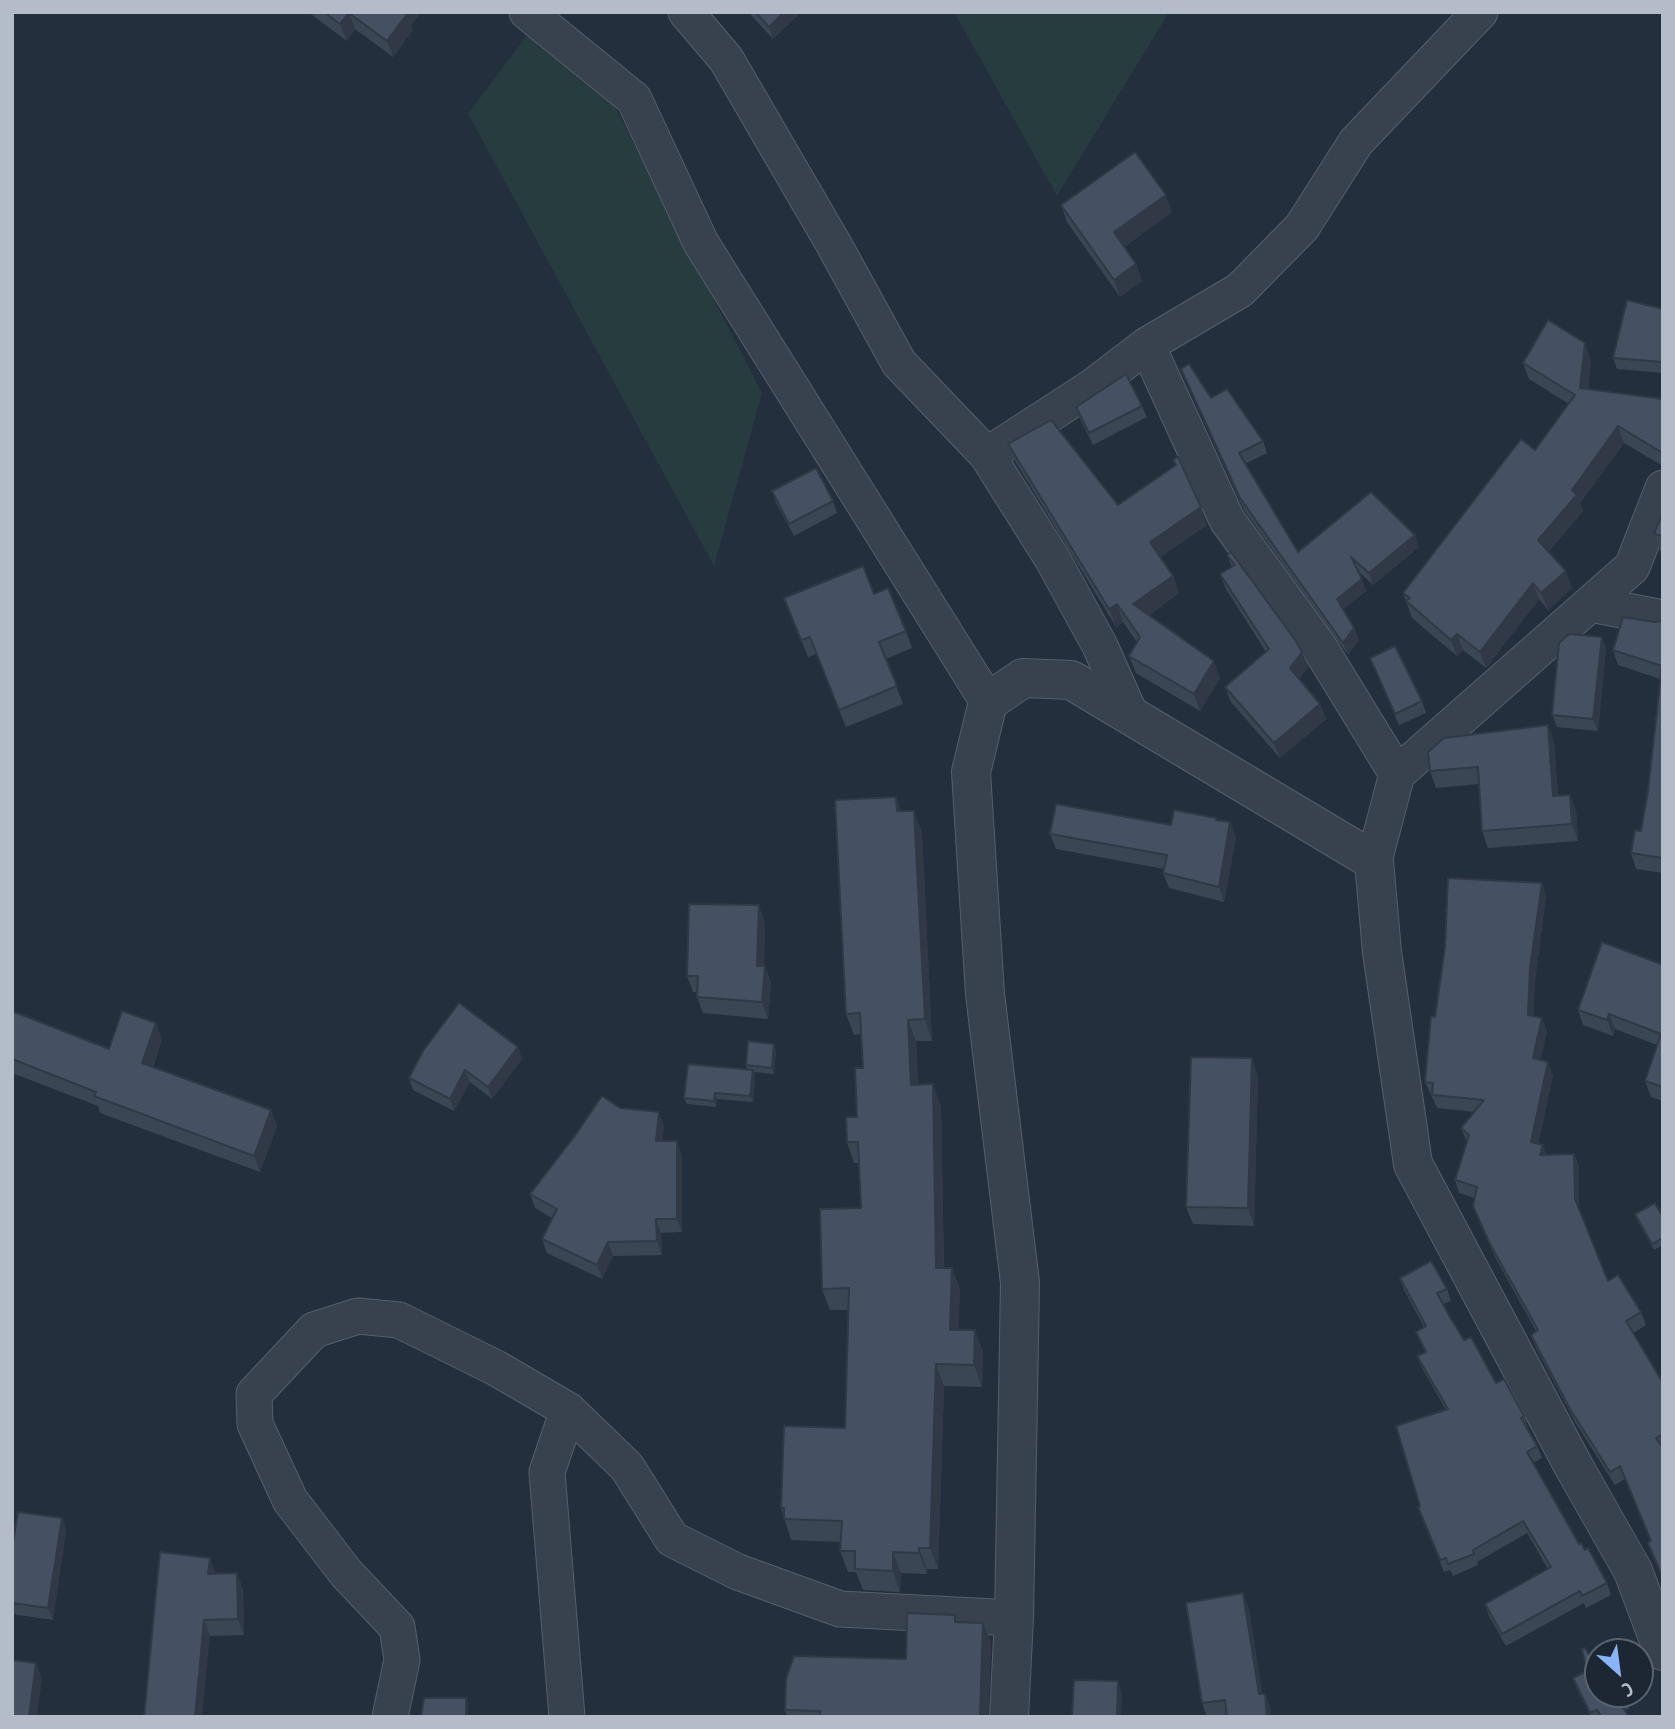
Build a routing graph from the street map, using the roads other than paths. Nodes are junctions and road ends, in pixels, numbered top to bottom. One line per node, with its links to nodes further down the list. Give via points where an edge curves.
1 (527, 12): 9 (street, via 635,99 701,243)
2 (687, 12): 5 (street, via 726,59 899,363)
3 (1480, 12): 4 (street, via 1356,142 1302,227 1240,290)
4 (1147, 345): 5 (street); 11 (street, via 1227,520 1318,645)
5 (987, 455): 10 (street, via 1100,646)
6 (1663, 488): 7 (street, via 1632,567)
7 (1591, 604): 8 (street); 11 (street)
8 (1663, 618)
9 (988, 702): 10 (street, via 1023,678 1072,680); 14 (street, via 971,772 985,993 1020,1283)
10 (1131, 716): 12 (street)
11 (1397, 775): 12 (street)
12 (1374, 861): 15 (street, via 1381,952 1413,1164 1633,1571)
13 (568, 1410): 14 (street, via 627,1467 672,1539 738,1572 840,1609); 16 (street, via 398,1320 358,1317 314,1331 254,1394 256,1424 290,1500 346,1573 397,1627 402,1660); 17 (street, via 547,1472)
14 (1014, 1618): 18 (street)
15 (1663, 1651)
16 (390, 1717)
17 (567, 1717)
18 (1009, 1717)

